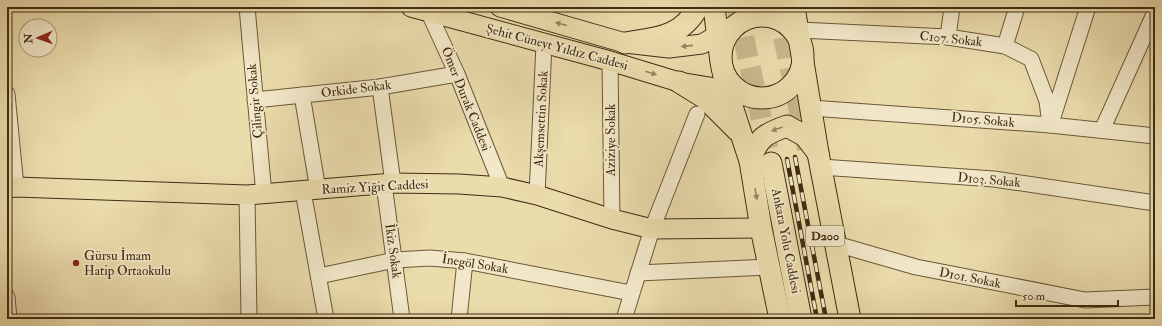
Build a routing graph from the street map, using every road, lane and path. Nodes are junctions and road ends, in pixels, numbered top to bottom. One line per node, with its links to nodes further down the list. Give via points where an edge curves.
1 (247, 7): 25 (street, Çilingir Sokak)
2 (500, 7): 14 (main road, one-way to 2)
3 (698, 7): 14 (highway, via 692,19 667,36)
4 (714, 7): 11 (highway)
5 (794, 7): 12 (highway)
6 (952, 7): 13 (street)
7 (1017, 7): 16 (street)
8 (1088, 7): 28 (street)
9 (420, 9): 15 (main road, Şehit Cüneyt Yıldız Caddesi); 19 (street, Ömer Durak Caddesi)
10 (1155, 12): 29 (street)
11 (727, 30): 14 (main road, one-way to 14, via 702,44 669,48); 17 (highway, via 746,19 770,17 781,21 795,34); 22 (highway, via 721,62 724,74)
12 (799, 30): 13 (street, C107. Sokak); 17 (highway)
13 (948, 37): 16 (street, C107. Sokak)
14 (625, 43)
15 (544, 44): 18 (main road, Şehit Cüneyt Yıldız Caddesi); 39 (street, Akşemsettin Sokak)
16 (1005, 46): 28 (street, C107. Sokak, via 1031,59 1047,101)
17 (802, 50): 22 (highway, via 800,73 785,91 763,98); 26 (highway)
18 (610, 61): 20 (main road, Şehit Cüneyt Yıldız Caddesi, one-way to 20); 42 (street, Aziziye Sokak)
19 (457, 74): 21 (street, Orkide Sokak); 36 (street, Ömer Durak Caddesi)
20 (679, 82): 22 (main road, Şehit Cüneyt Yıldız Caddesi); 30 (highway, via 705,98)
21 (380, 86): 24 (street, Orkide Sokak); 35 (street, İkiz Sokak)
22 (734, 91): 30 (highway)
23 (7, 94): 37 (street)
24 (302, 95): 25 (street, Orkide Sokak); 38 (street)
25 (255, 100): 40 (street, Çilingir Sokak)
26 (811, 108): 28 (street, D105. Sokak); 32 (highway)
27 (697, 114): 44 (street)
28 (1050, 125): 29 (street, D105. Sokak)
29 (1102, 130): 31 (street, D105. Sokak)
30 (742, 136): 33 (highway)
31 (1155, 136)
32 (816, 158): 33 (highway, one-way to 33, via 805,136 787,126 768,132 756,144); 41 (street, D103. Sokak, via 994,179); 45 (highway); 62 (highway, D200)
33 (750, 161): 43 (highway, one-way to 43)
34 (771, 163): 61 (highway, Ankara Yolu Caddesi / D200)
35 (388, 184): 36 (main road, Ramiz Yiğit Caddesi); 38 (main road, Ramiz Yiğit Caddesi); 46 (street, İkiz Sokak)
36 (502, 187): 39 (main road, Ramiz Yiğit Caddesi)
37 (11, 188): 40 (main road, Ramiz Yiğit Caddesi)
38 (310, 191): 40 (main road, Ramiz Yiğit Caddesi); 50 (street)
39 (537, 194): 42 (main road, Ramiz Yiğit Caddesi)
40 (256, 195): 55 (street, Çilingir Sokak)
41 (1155, 204)
42 (612, 220): 44 (main road, Ramiz Yiğit Caddesi)
43 (761, 228): 44 (main road, Ramiz Yiğit Caddesi); 48 (highway)
44 (652, 229): 49 (street)
45 (836, 244): 53 (street, D101. Sokak, via 916,267 1085,300); 63 (highway)
46 (395, 260): 47 (street, İnegöl Sokak, via 430,258); 50 (street, İnegöl Sokak); 57 (street, İkiz Sokak)
47 (465, 261): 51 (street, İnegöl Sokak); 58 (street)
48 (769, 268): 49 (street); 60 (highway)
49 (638, 273): 51 (street)
50 (318, 276): 56 (street)
51 (631, 294): 59 (street)
52 (7, 297): 54 (street)
53 (1155, 297)
54 (9, 319)
55 (249, 319)
56 (326, 319)
57 (402, 319)
58 (459, 319)
59 (624, 319)
60 (780, 319)
61 (801, 319)
62 (841, 319)
63 (850, 319)

